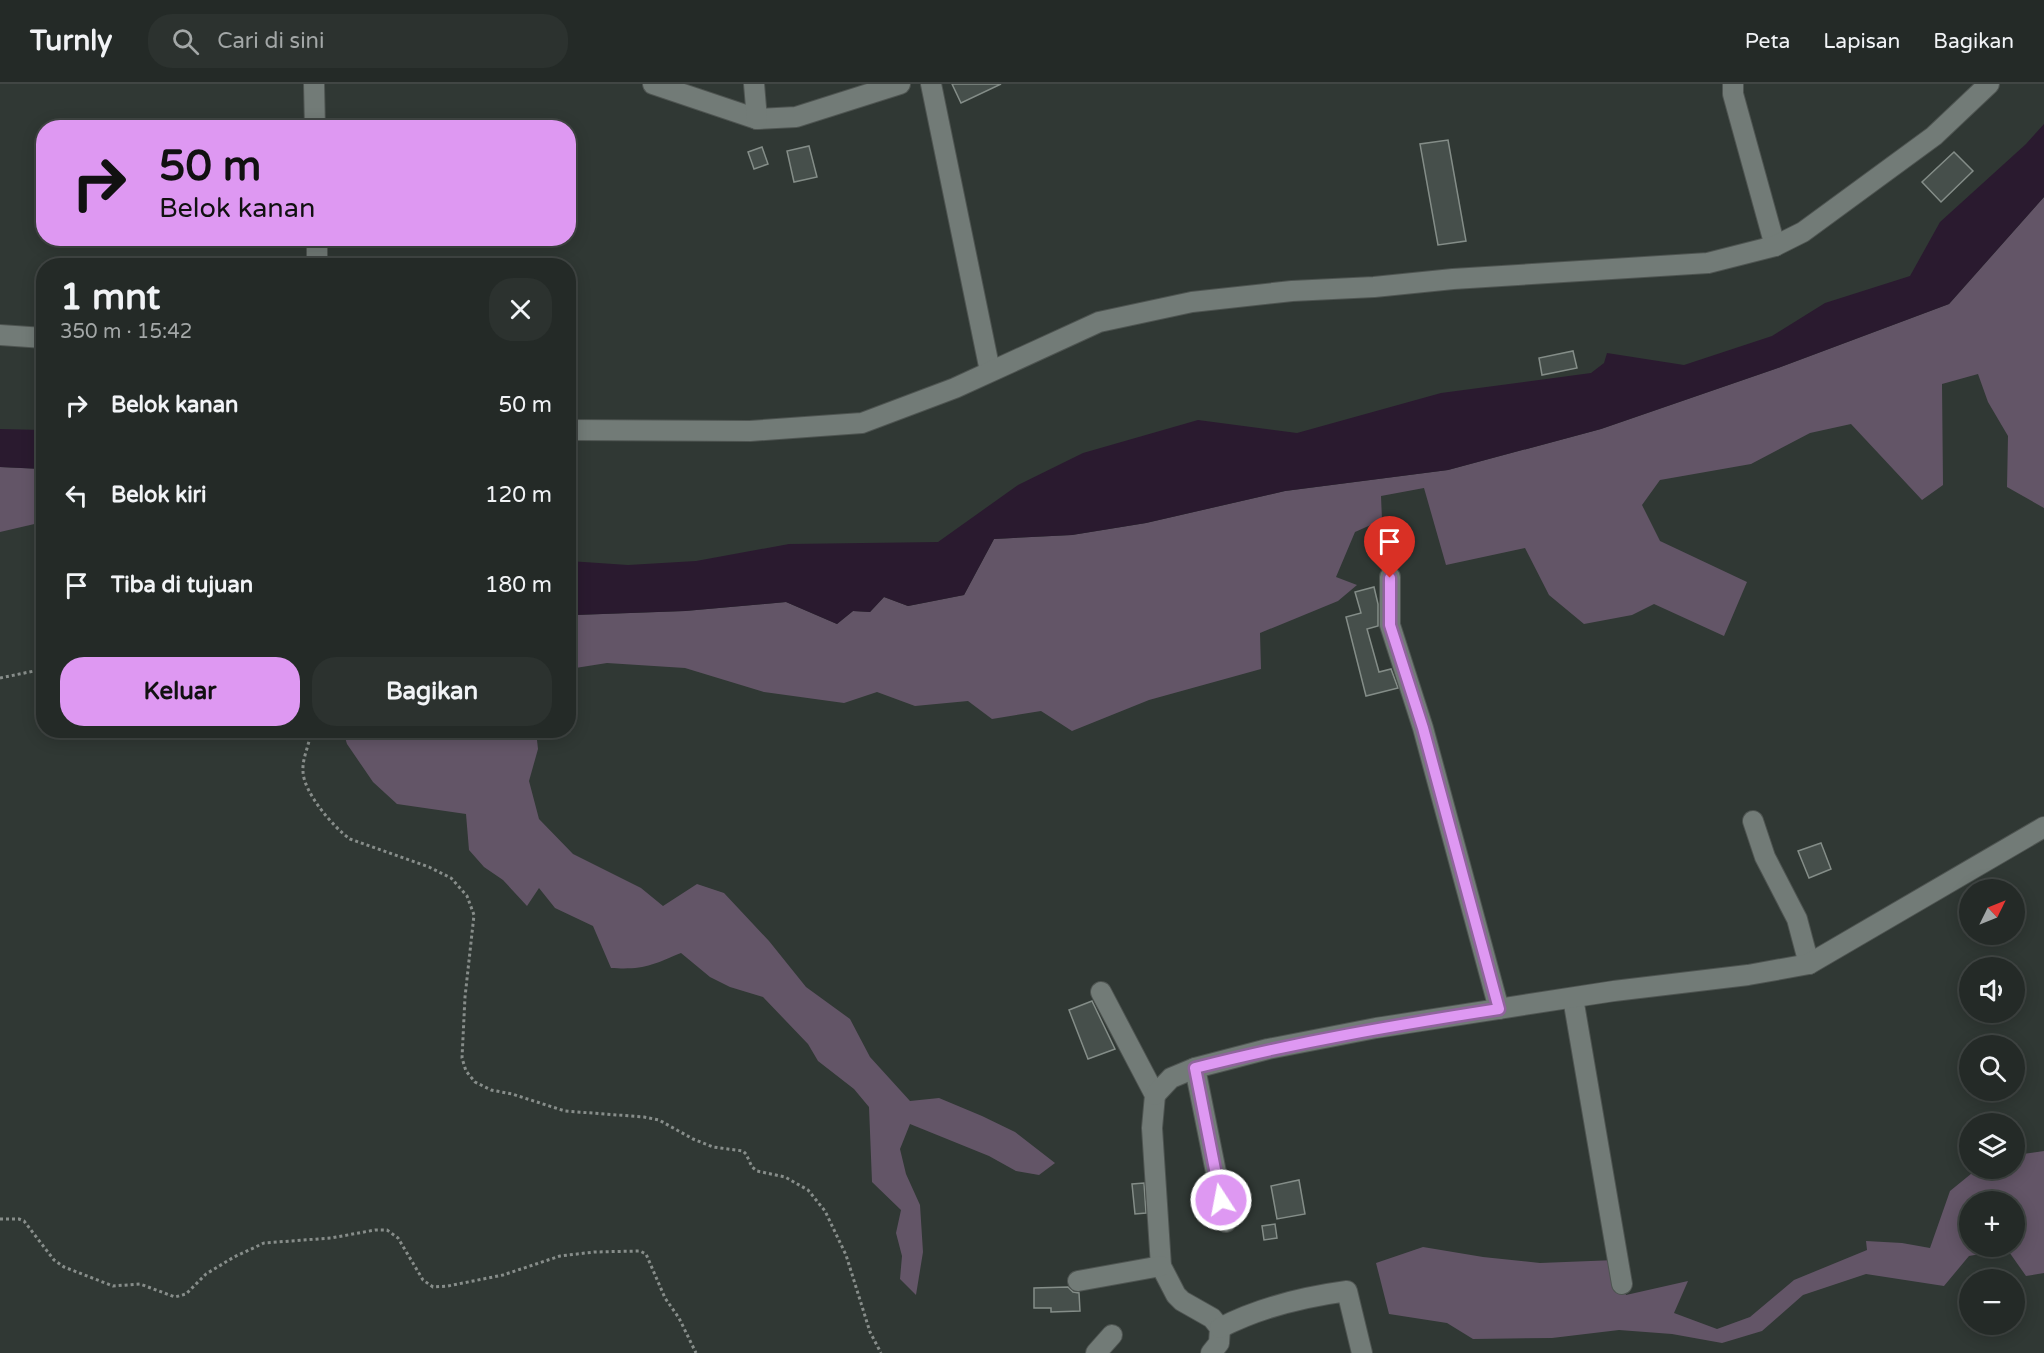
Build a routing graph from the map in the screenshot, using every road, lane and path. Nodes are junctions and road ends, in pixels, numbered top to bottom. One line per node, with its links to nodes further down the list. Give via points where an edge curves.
1 (314, 84): 9 (street)
2 (652, 84): 8 (street)
3 (754, 84): 8 (street)
4 (900, 84): 8 (street, via 796,117)
5 (931, 84): 13 (street)
6 (1733, 84): 10 (street, via 1732,94)
7 (1989, 84): 10 (street, via 1934,136 1826,217)
8 (757, 118)
9 (315, 120)
10 (1775, 246): 13 (street, via 1708,263 1292,291 1192,302 1099,322)
11 (0, 335): 12 (street)
12 (36, 337)
13 (990, 371): 14 (street, via 862,423 750,431)
14 (576, 430)
15 (1390, 578): 24 (street, via 1390,625 1423,728)
16 (36, 671): 17 (path)
17 (0, 678)
18 (309, 738): 35 (path, via 302,770 305,782 340,833 429,867 451,878 467,896 474,915 462,1058 475,1082 565,1111 659,1120 712,1147 742,1151 757,1171 785,1177 808,1190 825,1211 846,1255 870,1332)
19 (1753, 821): 21 (street, via 1797,919)
20 (2044, 827): 21 (street)
21 (1809, 964): 23 (street)
22 (1101, 992): 26 (street)
23 (1573, 998): 24 (street); 31 (street)
24 (1499, 1009): 25 (street, via 1376,1028)
25 (1195, 1068): 26 (street, via 1171,1078); 28 (street)
26 (1155, 1095): 29 (street, via 1152,1128)
27 (0, 1219): 34 (path, via 24,1221 64,1267 113,1286 140,1284 175,1297 186,1294 206,1274 234,1257 264,1243 375,1230 387,1230 398,1238 423,1281 434,1287 503,1275 560,1256 640,1251 646,1254)
28 (1226, 1222)
29 (1161, 1266): 30 (street); 32 (street, via 1176,1295 1212,1318)
30 (1078, 1281)
31 (1622, 1284)
32 (1220, 1328): 37 (street, via 1219,1343); 38 (street, via 1245,1315 1347,1291)
33 (1112, 1335): 36 (street)
34 (696, 1353)
35 (881, 1353)
36 (1096, 1353)
37 (1211, 1353)
38 (1362, 1353)

